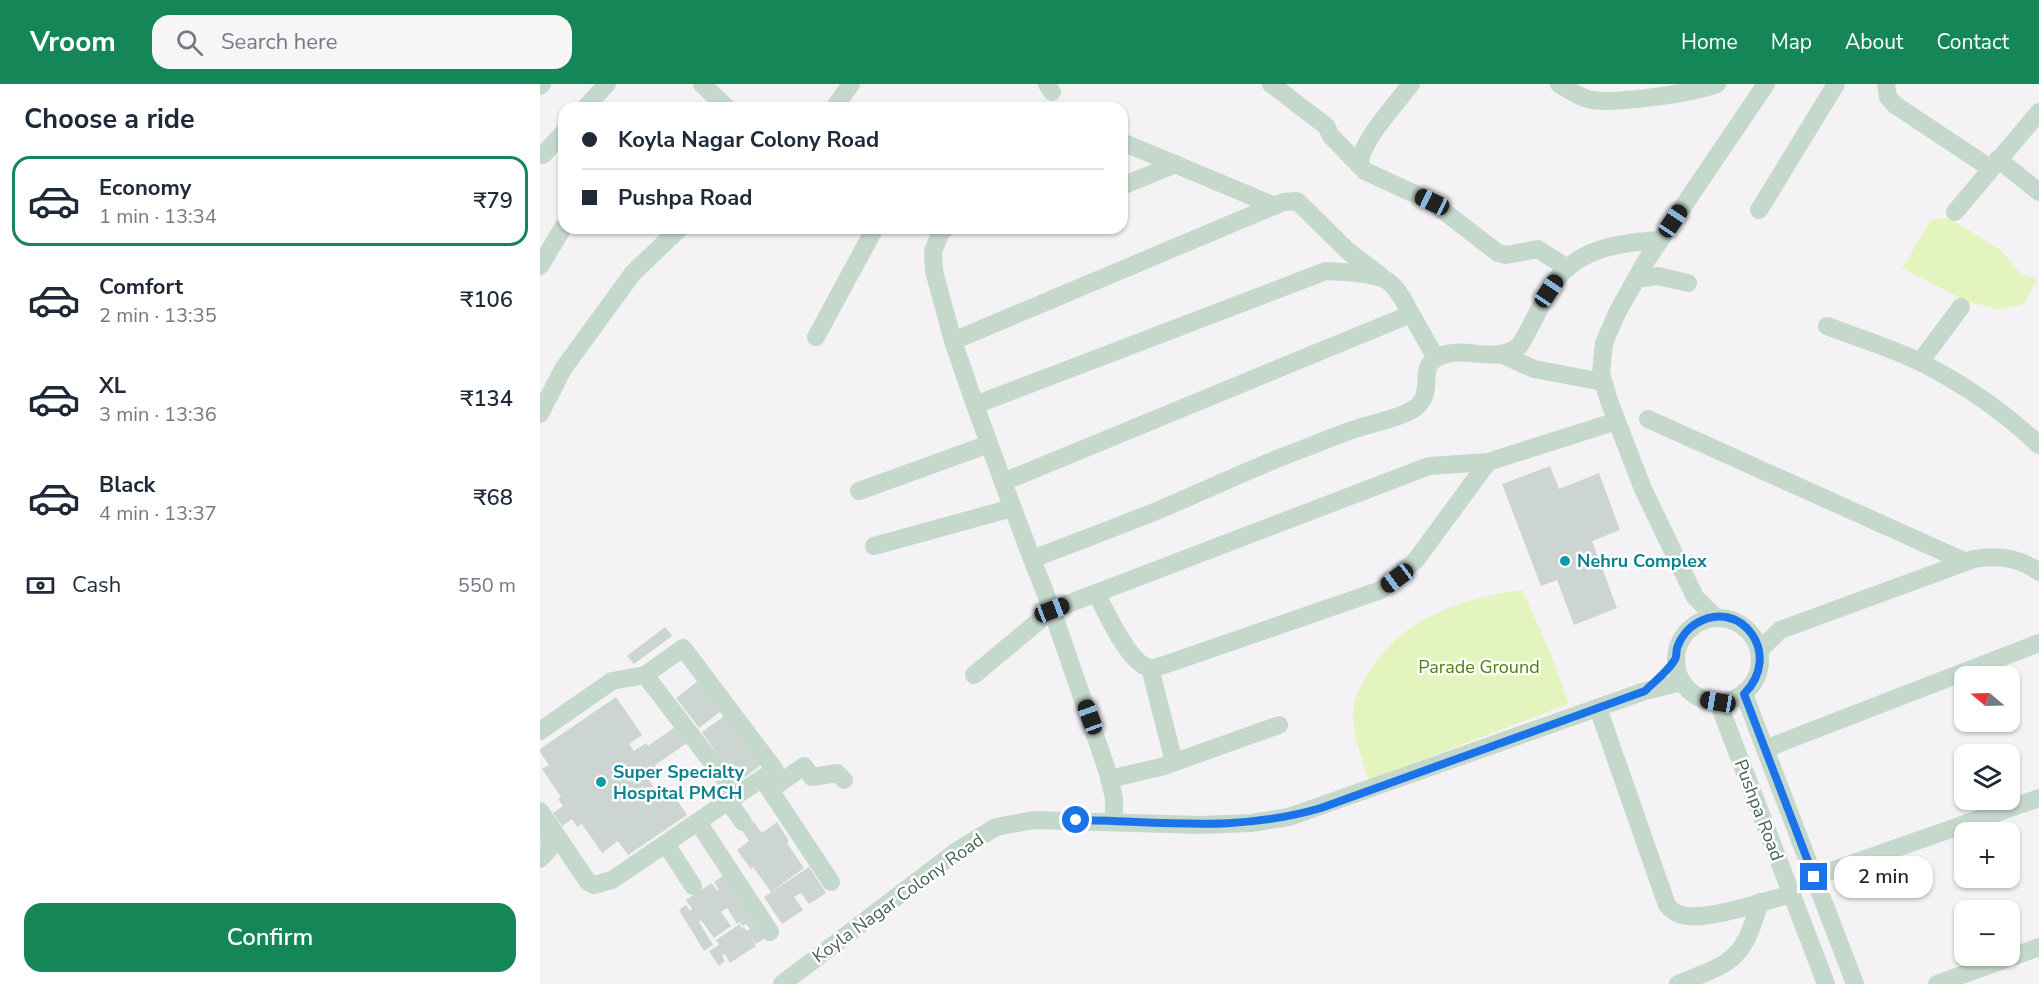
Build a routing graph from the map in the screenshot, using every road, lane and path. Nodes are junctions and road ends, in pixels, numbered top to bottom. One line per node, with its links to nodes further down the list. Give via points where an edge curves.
1 (607, 84): 11 (street)
2 (702, 84): 12 (street)
3 (851, 84): 13 (street)
4 (1271, 84): 20 (street, via 1326,126)
5 (1411, 84): 20 (street, via 1360,155 1359,164)
6 (1558, 84): 7 (street, via 1590,100 1606,100 1701,90)
7 (1717, 84)
8 (1766, 84): 30 (street)
9 (1836, 84): 24 (street)
10 (1886, 84): 19 (street, via 1888,97 1895,105)
11 (590, 102)
12 (721, 102)
13 (838, 102)
14 (2039, 112): 19 (street)
15 (558, 139): 17 (street)
16 (1128, 144): 18 (street)
17 (543, 155)
18 (1176, 164): 21 (street); 23 (street)
19 (1994, 164): 22 (street); 25 (street)
20 (1365, 171): 34 (street, via 1432,202 1498,253 1538,249)
21 (1128, 184)
22 (2039, 192)
23 (1275, 206): 31 (street, via 1297,201); 44 (street)
24 (1759, 210)
25 (1955, 212)
26 (559, 234): 33 (street)
27 (674, 234): 50 (street, via 633,273 563,369)
28 (872, 234): 43 (street)
29 (940, 234): 44 (street, via 933,251 934,271)
30 (1660, 240): 32 (street); 34 (street, via 1599,248)
31 (1349, 252): 35 (street); 38 (street)
32 (1646, 261): 36 (street); 37 (street)
33 (540, 266)
34 (1567, 268): 45 (street, via 1549,291 1520,345)
35 (1326, 271): 38 (street); 49 (street)
36 (1658, 276): 37 (street); 39 (street)
37 (1636, 279): 48 (street, via 1604,343)
38 (1387, 281): 41 (street)
39 (1688, 283)
40 (1961, 308): 47 (street)
41 (1411, 314): 46 (street); 56 (street)
42 (1827, 326): 47 (street)
43 (816, 337)
44 (953, 341): 49 (street)
45 (1503, 355): 46 (street, via 1458,353); 48 (street, via 1534,369)
46 (1436, 358): 60 (street, via 1427,369 1424,399 1404,414 1342,434)
47 (1920, 362): 54 (street, via 1978,395)
48 (1603, 382): 52 (street)
49 (975, 405): 53 (street)
50 (540, 414)
51 (1647, 419): 61 (street)
52 (1617, 422): 55 (street); 64 (street, via 1643,489)
53 (989, 444): 56 (street); 57 (street)
54 (2039, 445)
55 (1488, 462): 63 (street, via 1429,466); 73 (street, via 1416,560 1381,590)
56 (1003, 482): 58 (street)
57 (859, 491)
58 (1012, 508): 59 (street); 60 (street)
59 (874, 546)
60 (1032, 559): 65 (street)
61 (1966, 562): 62 (street, via 2000,557); 69 (street)
62 (2036, 567)
63 (1096, 593): 65 (street); 73 (street, via 1127,649 1137,662)
64 (1695, 597): 66 (street); 67 (street)
65 (1052, 610): 75 (street); 85 (street)
66 (1715, 617): 67 (street); 68 (street, via 1727,618)
67 (1690, 628): 72 (street, via 1677,648)
68 (1748, 629): 69 (street); 71 (street)
69 (1780, 630): 71 (street)
70 (2039, 643): 83 (street)
71 (1760, 650): 78 (street, via 1758,674)
72 (1676, 660): 76 (street); 77 (street)
73 (1150, 668): 84 (street)
74 (645, 675): 82 (street, via 612,681); 87 (street, via 683,648 775,770); 88 (street)
75 (974, 675)
76 (1682, 682): 77 (street, Koyla Nagar Colony Road); 79 (street, via 1698,697)
77 (1645, 691): 80 (street, Koyla Nagar Colony Road)
78 (1744, 694): 79 (street); 83 (street, Pushpa Road)
79 (1718, 702): 99 (street, Pushpa Road)
80 (1598, 708): 91 (street, Koyla Nagar Colony Road, via 1290,817 1200,825); 100 (street, via 1667,905 1675,913 1688,916)
81 (1279, 725): 84 (street)
82 (540, 731)
83 (1765, 749): 96 (street, Pushpa Road)
84 (1174, 762): 85 (street)
85 (1109, 779): 91 (street)
86 (844, 780): 87 (street, via 837,773 812,777 804,766)
87 (766, 784): 88 (street); 97 (street)
88 (732, 798): 92 (street); 93 (street)
89 (2039, 798): 96 (street)
90 (543, 819): 94 (street, via 594,885 612,880); 95 (street, via 550,848)
91 (1114, 821): 103 (street, Koyla Nagar Colony Road, via 1034,820 996,827 957,851)
92 (698, 822): 94 (street); 101 (street)
93 (743, 822)
94 (666, 844): 98 (street)
95 (540, 859)
96 (1814, 877): 106 (street, Pushpa Road)
97 (831, 882)
98 (693, 886)
99 (1792, 894): 100 (street); 105 (street, Pushpa Road)
100 (1760, 902): 104 (street, via 1741,951 1724,965)
101 (770, 932)
102 (2039, 947): 107 (street)
103 (782, 984)
104 (1678, 984)
105 (1826, 984)
106 (1855, 984)
107 (1937, 984)

